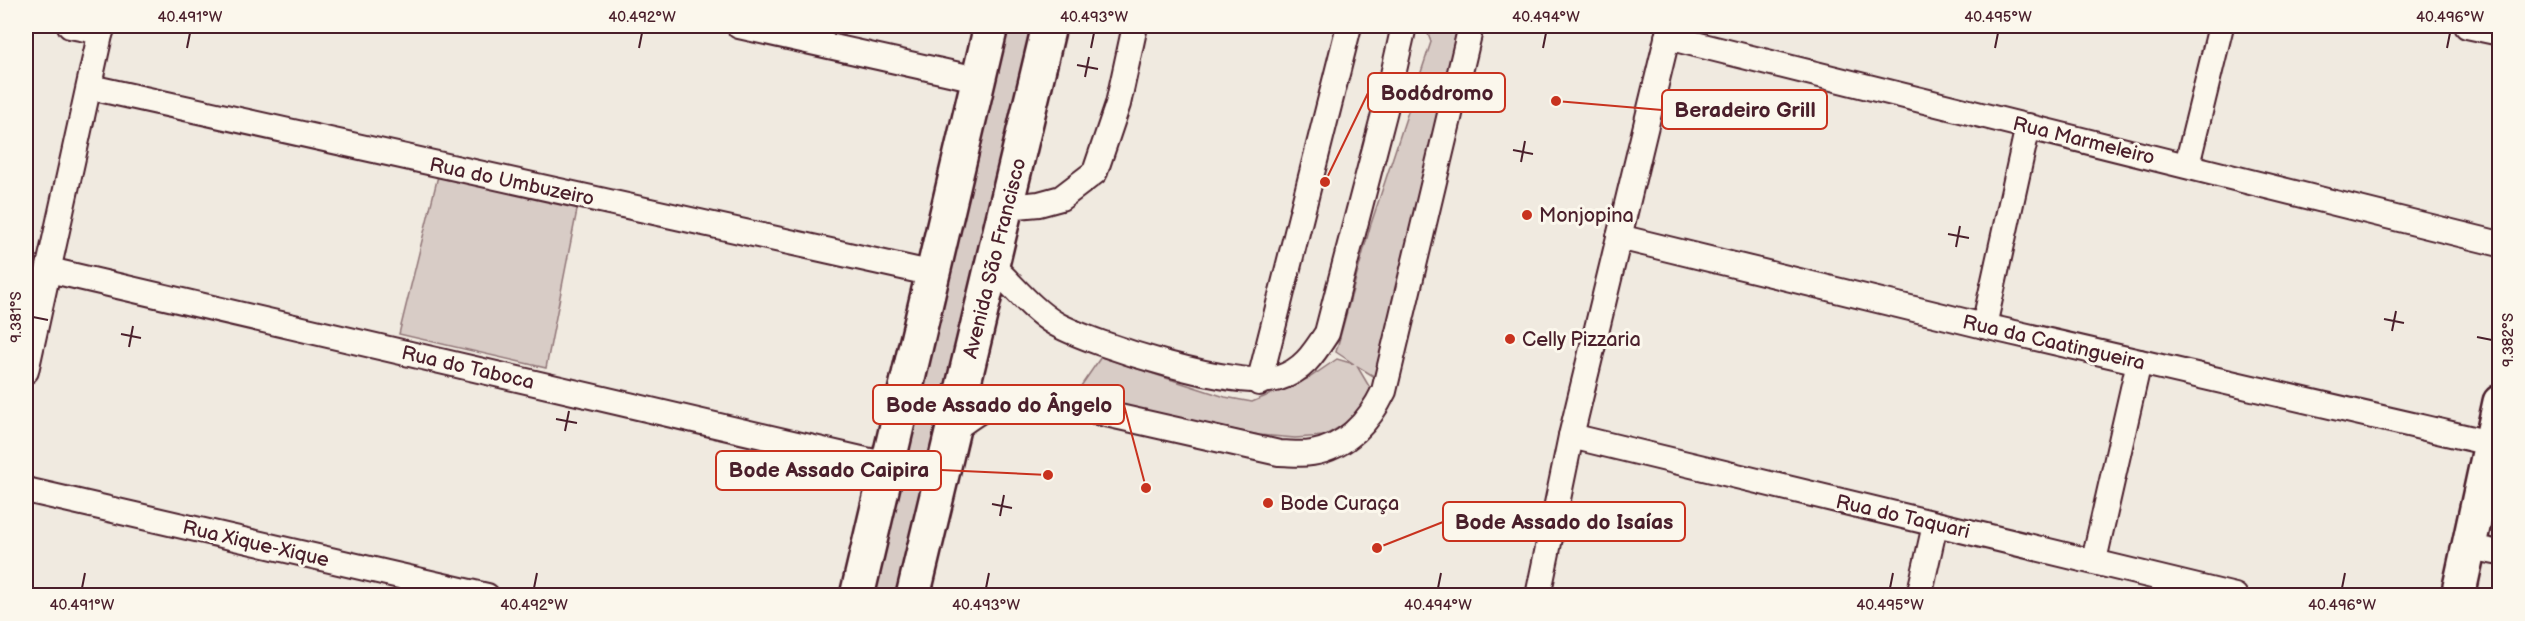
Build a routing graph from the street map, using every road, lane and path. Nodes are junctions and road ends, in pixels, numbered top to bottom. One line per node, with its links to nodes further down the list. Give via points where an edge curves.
1 (70, 26): 11 (street)
2 (739, 26): 14 (street)
3 (991, 26): 14 (main road)
4 (1049, 26): 18 (main road, Avenida São Francisco)
5 (1135, 26): 18 (street, via 1118,104 1095,172 1061,198)
6 (1349, 26): 27 (street)
7 (1404, 26): 27 (street, via 1327,333 1312,357 1297,370)
8 (1471, 26): 29 (street, via 1384,391 1374,413 1361,428 1312,453 1279,453 1053,402 1023,400 983,407)
9 (2221, 26): 17 (street)
10 (2467, 26): 13 (street)
11 (101, 29): 15 (street)
12 (1669, 31): 16 (street, Rua Marmeleiro); 19 (street)
13 (2499, 33)
14 (977, 79): 23 (main road)
15 (90, 87): 22 (street); 23 (street, Rua do Umbuzeiro)
16 (2028, 126): 17 (street, Rua Marmeleiro); 24 (street)
17 (2187, 165): 20 (street, Rua Marmeleiro)
18 (1007, 207): 21 (main road, Avenida São Francisco)
19 (1619, 237): 24 (street, Rua da Caatingueira); 30 (street)
20 (2499, 244)
21 (992, 266): 27 (street, via 1054,323 1089,340 1226,379); 29 (main road, Avenida São Francisco)
22 (49, 270): 26 (street); 32 (street, Rua do Taboca)
23 (934, 274): 32 (main road)
24 (1984, 326): 25 (street, Rua da Caatingueira)
25 (2139, 362): 31 (street, Rua da Caatingueira); 36 (street)
26 (26, 371)
27 (1259, 383)
28 (2499, 402): 31 (main road)
29 (953, 430): 39 (main road, Avenida São Francisco)
30 (1571, 436): 34 (street, Rua do Taquari); 40 (street)
31 (2490, 443): 35 (main road)
32 (887, 465): 38 (main road)
33 (26, 490): 37 (street, Rua Xique-Xique)
34 (1935, 525): 36 (street, Rua do Taquari); 41 (street)
35 (2484, 550): 43 (main road)
36 (2094, 560): 42 (street, Rua do Taquari)
37 (488, 596)
38 (857, 596)
39 (913, 596)
40 (1538, 596)
41 (1919, 596)
42 (2235, 596)
43 (2458, 596)

